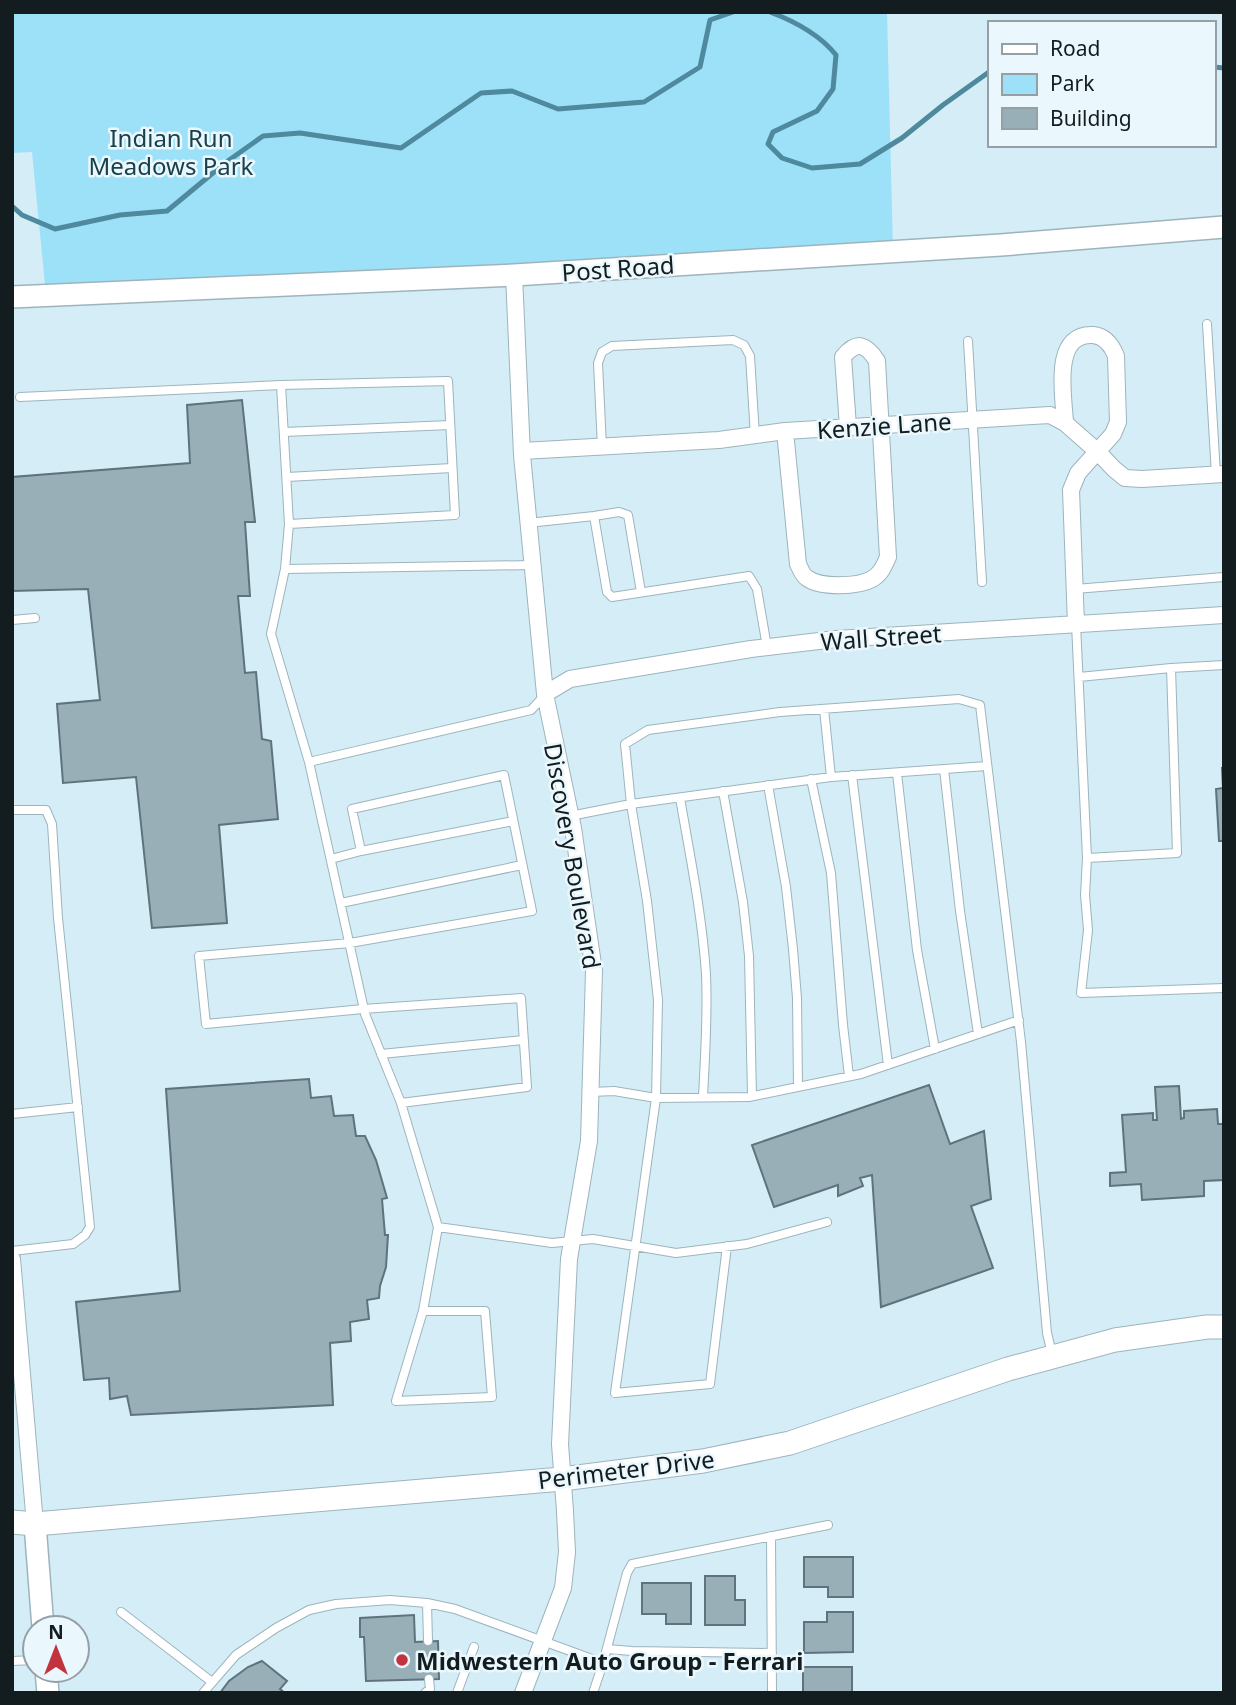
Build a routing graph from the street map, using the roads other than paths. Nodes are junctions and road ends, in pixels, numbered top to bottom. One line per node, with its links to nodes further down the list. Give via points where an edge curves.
1 (1224, 227): 2 (street, Post Road)
2 (514, 275): 3 (street, Post Road); 17 (street, Discovery Boulevard)
3 (12, 297)
4 (1207, 324): 20 (lane)
5 (968, 341): 8 (lane)
6 (281, 385): 7 (lane); 10 (lane, via 448,380); 14 (lane)
7 (20, 397)
8 (972, 419): 9 (street, Kenzie Lane, via 1051,415); 11 (street, Kenzie Lane); 28 (lane)
9 (1065, 423): 18 (street, Kenzie Lane); 18 (street, via 1062,361 1067,347 1094,335 1112,346 1116,356 1118,422)
10 (450, 425): 14 (lane); 19 (lane)
11 (880, 425): 12 (street, Kenzie Lane); 12 (street, via 877,361 870,350 860,346 844,357); 13 (street, via 888,557 883,570 872,579 828,586 807,578 798,564)
12 (848, 427): 13 (street, Kenzie Lane)
13 (785, 431): 15 (street, Kenzie Lane)
14 (284, 432): 21 (lane)
15 (755, 436): 16 (street, Kenzie Lane); 16 (lane, via 750,356 744,345 733,340 612,346 602,352 598,363)
16 (602, 447): 17 (street, Kenzie Lane)
17 (522, 451): 23 (street, Discovery Boulevard)
18 (1098, 452): 20 (street, Kenzie Lane, via 1125,478); 29 (street, via 1078,473 1070,490)
19 (452, 468): 21 (lane); 24 (lane, via 455,515)
20 (1220, 474)
21 (287, 477): 24 (lane)
22 (594, 516): 23 (lane); 30 (lane, via 628,515); 30 (lane, via 607,592 611,597)
23 (528, 523): 25 (street, Discovery Boulevard)
24 (289, 524): 26 (lane)
25 (532, 565): 26 (lane); 39 (street, Discovery Boulevard)
26 (285, 569): 41 (lane, via 271,634)
27 (1224, 577): 29 (lane)
28 (982, 582)
29 (1075, 589): 34 (street)
30 (642, 592): 35 (lane, via 749,576 757,589)
31 (1224, 615): 34 (street, Wall Street)
32 (35, 618): 33 (lane)
33 (12, 620)
34 (1076, 624): 35 (street, Wall Street); 38 (lane)
35 (767, 647): 39 (street, Wall Street, via 570,679)
36 (1224, 664): 37 (lane)
37 (1171, 668): 38 (lane); 56 (lane, via 1177,853)
38 (1079, 677): 56 (lane)
39 (545, 694): 41 (lane, via 531,709); 53 (street, Discovery Boulevard)
40 (824, 709): 42 (lane, via 959,699 980,705); 46 (lane); 51 (lane, via 649,730 625,744)
41 (309, 761): 57 (lane)
42 (987, 766): 43 (lane); 63 (lane)
43 (944, 769): 44 (lane); 64 (lane)
44 (897, 772): 45 (lane); 66 (lane, via 916,950)
45 (852, 775): 46 (lane); 68 (lane)
46 (831, 777): 47 (lane)
47 (811, 779): 48 (lane); 69 (lane, via 831,873)
48 (768, 785): 49 (lane); 70 (lane, via 793,948)
49 (723, 792): 50 (lane); 72 (lane, via 749,956)
50 (680, 797): 51 (lane); 73 (lane, via 705,971)
51 (631, 804): 53 (lane); 74 (lane, via 648,901 658,1000)
52 (12, 810): 76 (lane, via 46,810 52,824)
53 (570, 816): 71 (street, Discovery Boulevard, via 594,971)
54 (513, 821): 55 (lane); 55 (lane, via 504,775 352,809); 58 (lane)
55 (361, 851): 57 (lane)
56 (1087, 858): 61 (lane, via 1088,930 1081,993)
57 (331, 859): 59 (lane)
58 (522, 865): 59 (lane); 60 (lane, via 532,911)
59 (341, 903): 60 (lane)
60 (350, 943): 62 (lane); 62 (lane, via 199,956 206,1024)
61 (1224, 988)
62 (363, 1009): 65 (lane, via 521,998); 67 (lane)
63 (1018, 1020): 64 (lane); 87 (lane)
64 (978, 1034): 66 (lane)
65 (524, 1040): 67 (lane); 75 (lane, via 527,1087)
66 (935, 1049): 68 (lane)
67 (381, 1054): 75 (lane)
68 (888, 1065): 69 (lane)
69 (849, 1076): 70 (lane)
70 (798, 1087): 72 (lane)
71 (591, 1092): 74 (lane); 80 (street, Discovery Boulevard, via 589,1141)
72 (752, 1096): 73 (lane)
73 (703, 1097): 74 (lane)
74 (656, 1098): 81 (lane)
75 (401, 1103): 79 (lane)
76 (78, 1107): 77 (lane); 83 (lane, via 90,1227 73,1244)
77 (12, 1114)
78 (827, 1222): 82 (lane)
79 (438, 1227): 80 (lane, via 552,1243); 85 (lane)
80 (572, 1240): 81 (lane); 88 (street, Discovery Boulevard, via 559,1444)
81 (634, 1246): 82 (lane, via 676,1252); 82 (lane, via 615,1393 710,1384)
82 (727, 1247)
83 (12, 1251)
84 (12, 1259): 89 (street)
85 (423, 1311): 85 (lane, via 397,1401 492,1397 485,1311)
86 (1224, 1327): 87 (main road, Perimeter Drive, via 1115,1340)
87 (1052, 1357): 88 (main road, Perimeter Drive, via 790,1443 703,1461)
88 (562, 1479): 89 (main road, Perimeter Drive); 96 (street, Discovery Boulevard, via 567,1552 563,1588)
89 (24, 1523): 94 (street)
90 (828, 1525): 91 (lane)
91 (771, 1536): 98 (lane, via 632,1564); 99 (lane)
92 (427, 1603): 95 (lane); 96 (lane); 102 (lane, via 379,1601 309,1610 236,1655)
93 (121, 1612): 102 (lane)
94 (40, 1614)
95 (428, 1641)
96 (544, 1641): 100 (lane); 106 (street, Discovery Boulevard)
97 (474, 1647): 105 (lane)
98 (607, 1649): 99 (lane); 100 (lane)
99 (772, 1653): 108 (lane)
100 (603, 1663): 107 (lane)
101 (429, 1679): 104 (lane, via 430,1689)
102 (212, 1682): 103 (lane)
103 (202, 1693)
104 (425, 1693)
105 (457, 1693)
106 (523, 1693)
107 (593, 1693)
108 (772, 1693)

